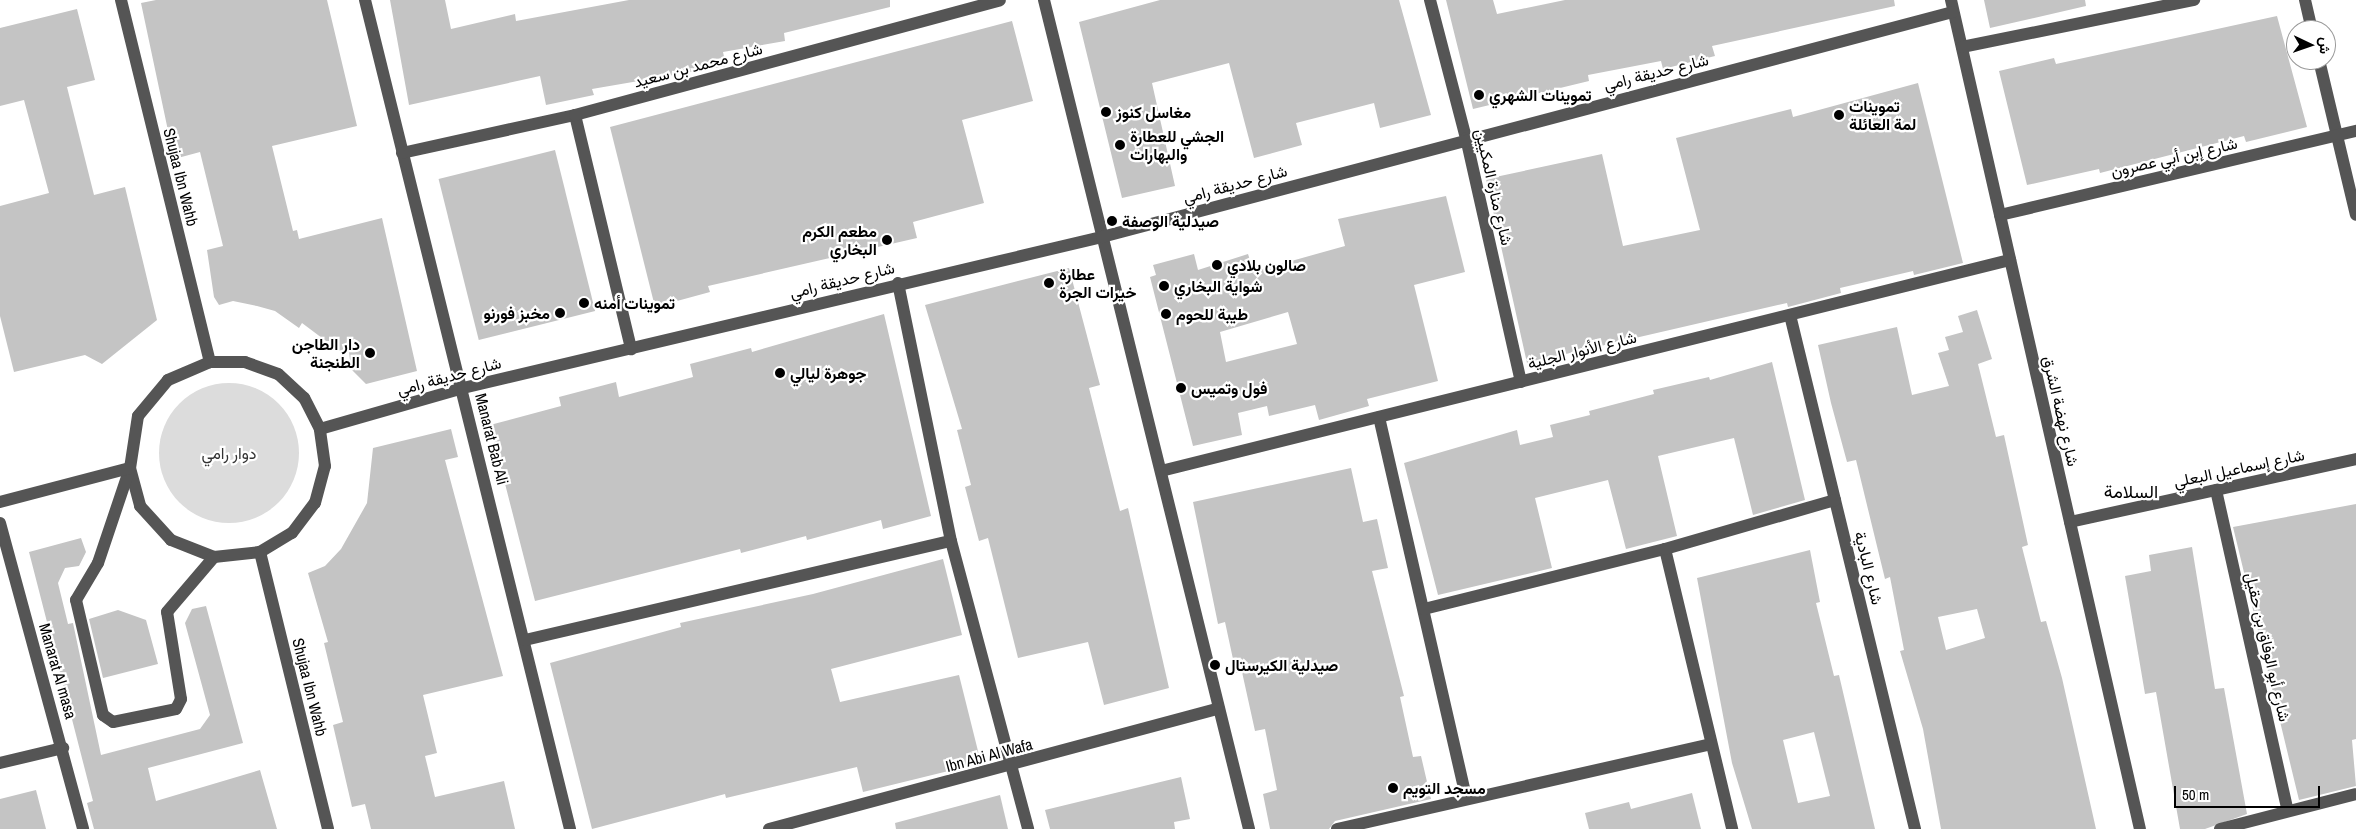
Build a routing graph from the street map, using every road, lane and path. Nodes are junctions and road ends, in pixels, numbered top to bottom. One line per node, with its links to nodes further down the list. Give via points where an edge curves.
1 (121, 0): 24 (street, Shujaa Ibn Wahb)
2 (366, 0): 16 (street, Manarat Bab Ali)
3 (1000, 0): 12 (street, شارع محمد بن سعيد)
4 (1044, 0): 19 (street)
5 (1430, 0): 15 (street, شارع منارة المكيين)
6 (2194, 0): 10 (street)
7 (2305, 0): 9 (street)
8 (1952, 6): 10 (street, شارع نهضة الشرق); 15 (street, شارع حديقة رامي)
9 (2310, 20)
10 (1962, 47): 17 (street, شارع نهضة الشرق)
11 (2321, 70): 14 (street)
12 (575, 115): 16 (street, شارع محمد بن سعيد); 23 (street)
13 (2356, 130): 14 (street, شارع إبن أبي عصرون)
14 (2337, 135): 17 (street, شارع إبن أبي عصرون); 18 (street)
15 (1466, 138): 19 (street, شارع حديقة رامي); 25 (street, شارع منارة المكيين)
16 (402, 153): 26 (street, Manarat Bab Ali)
17 (2000, 215): 20 (street, شارع نهضة الشرق)
18 (2356, 215)
19 (1102, 237): 21 (street, شارع حديقة رامي); 31 (street)
20 (2010, 260): 22 (street, شارع الأنوار الجلية); 35 (street, شارع نهضة الشرق)
21 (898, 282): 23 (street, شارع حديقة رامي); 37 (street)
22 (1790, 315): 25 (street, شارع الأنوار الجلية); 33 (street, شارع البادية)
23 (631, 349): 26 (street, شارع حديقة رامي)
24 (210, 362): 28 (street, via 245,362 278,374 304,398); 30 (street, via 168,380 138,416)
25 (1521, 382): 27 (street, شارع الأنوار الجلية)
26 (463, 388): 28 (street, شارع حديقة رامي); 42 (street, Manarat Bab Ali)
27 (1379, 417): 31 (street, شارع الأنوار الجلية); 41 (street)
28 (320, 429): 39 (street, via 325,466 315,502 292,533)
29 (2356, 459): 32 (street, شارع إسماعيل البعلي)
30 (130, 468): 34 (street); 40 (street, via 140,506 171,540); 40 (street, via 98,563 76,600 103,715 112,722 176,709 182,699 167,612)
31 (1161, 471): 43 (street)
32 (2216, 490): 35 (street, شارع إسماعيل البعلي); 50 (street, شارع أبو الوفاق بن حقيل)
33 (1835, 500): 38 (street); 60 (street, شارع البادية)
34 (0, 502)
35 (2070, 522): 61 (street, شارع نهضة الشرق)
36 (0, 523): 45 (street, Manarat Al masa)
37 (951, 541): 42 (street); 47 (street)
38 (1665, 549): 41 (street); 44 (street)
39 (260, 552): 40 (street); 53 (street, Shujaa Ibn Wahb)
40 (214, 557)
41 (1424, 609): 49 (street)
42 (525, 640): 54 (street, Manarat Bab Ali)
43 (1216, 709): 47 (street, Ibn Abi Al Wafa); 57 (street)
44 (1708, 744): 49 (street); 59 (street)
45 (63, 748): 46 (street); 52 (street, Manarat Al masa)
46 (0, 763)
47 (1013, 766): 51 (street, Ibn Abi Al Wafa); 56 (street)
48 (2356, 794): 50 (street)
49 (1466, 797): 58 (street)
50 (2288, 811): 62 (street)
51 (822, 823): 55 (street, Ibn Abi Al Wafa)
52 (83, 829)
53 (328, 829)
54 (570, 829)
55 (769, 829)
56 (1028, 829)
57 (1249, 829)
58 (1337, 829)
59 (1732, 829)
60 (1916, 829)
61 (2140, 829)
62 (2220, 829)

